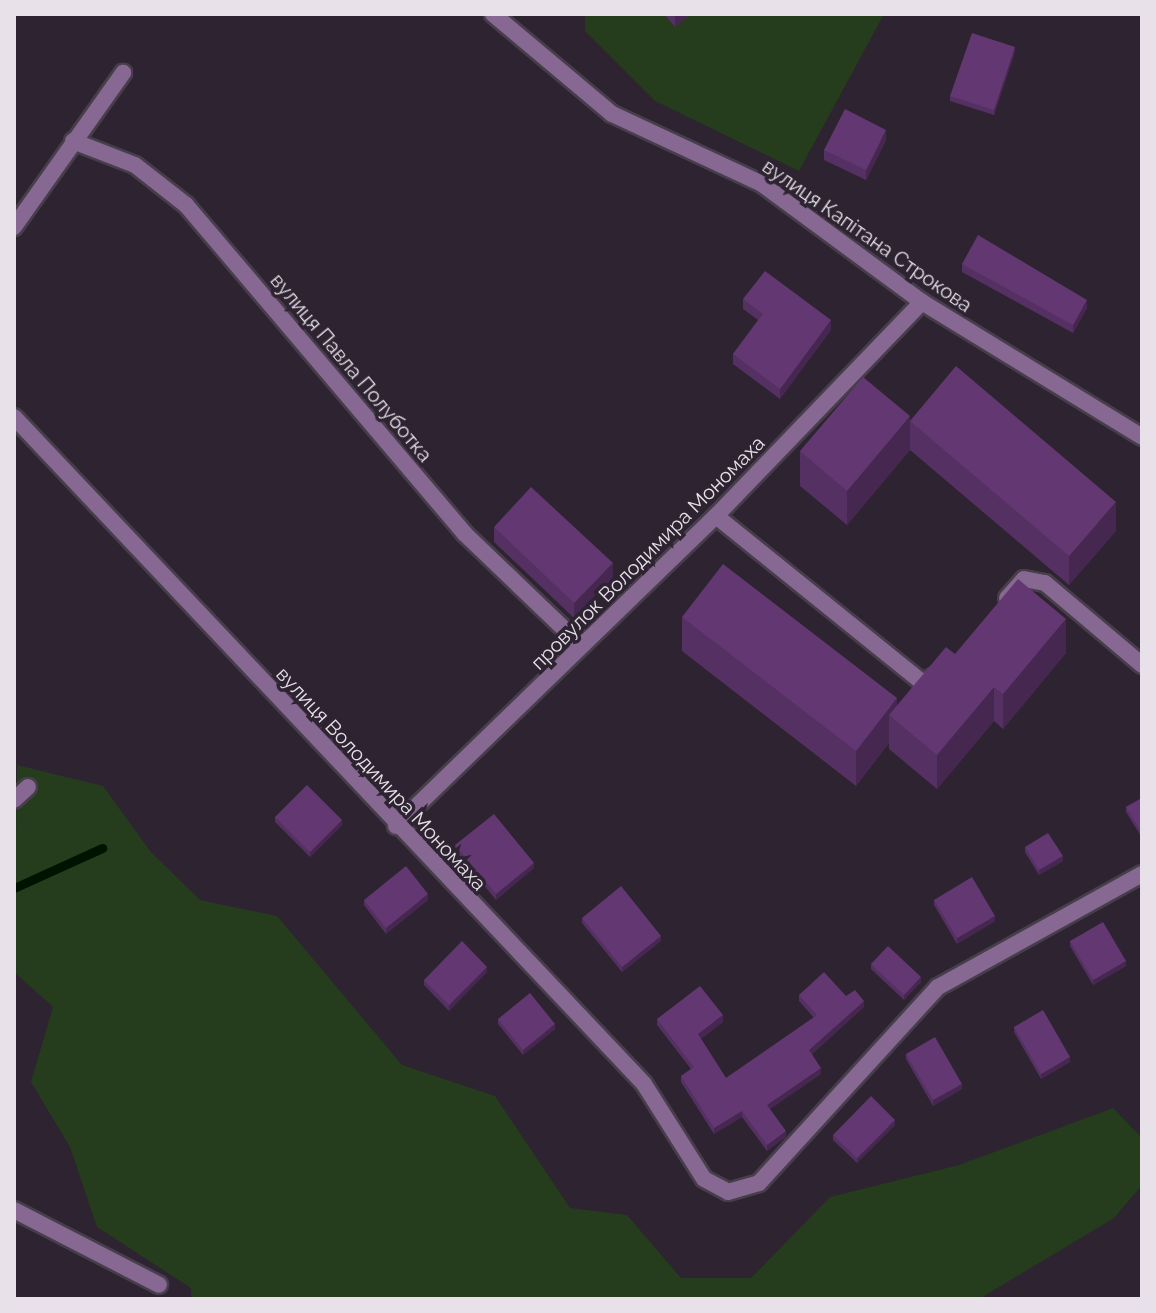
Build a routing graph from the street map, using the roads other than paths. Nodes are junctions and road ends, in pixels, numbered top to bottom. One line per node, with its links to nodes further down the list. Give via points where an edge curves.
1 (493, 14): 5 (street, вулиця Капітана Строкова, via 612,114 762,184)
2 (123, 73): 3 (street)
3 (73, 141): 4 (street); 10 (street, вулиця Павла Полуботка, via 135,165 186,205 464,533)
4 (14, 227)
5 (922, 302): 7 (street, вулиця Капітана Строкова); 8 (street, провулок Володимира Мономаха)
6 (14, 417): 15 (street, вулиця Володимира Мономаха)
7 (1142, 437)
8 (716, 516): 10 (street, провулок Володимира Мономаха); 11 (street, via 923,683)
9 (990, 617): 12 (street, via 1024,579 1045,583)
10 (582, 646): 15 (street, провулок Володимира Мономаха)
11 (952, 660)
12 (1142, 665)
13 (28, 787): 14 (street)
14 (14, 800)
15 (396, 826): 16 (street, вулиця Володимира Мономаха, via 644,1084 704,1179 728,1192 759,1183 938,987)
16 (1142, 874)
17 (14, 1210): 18 (street)
18 (159, 1285)

